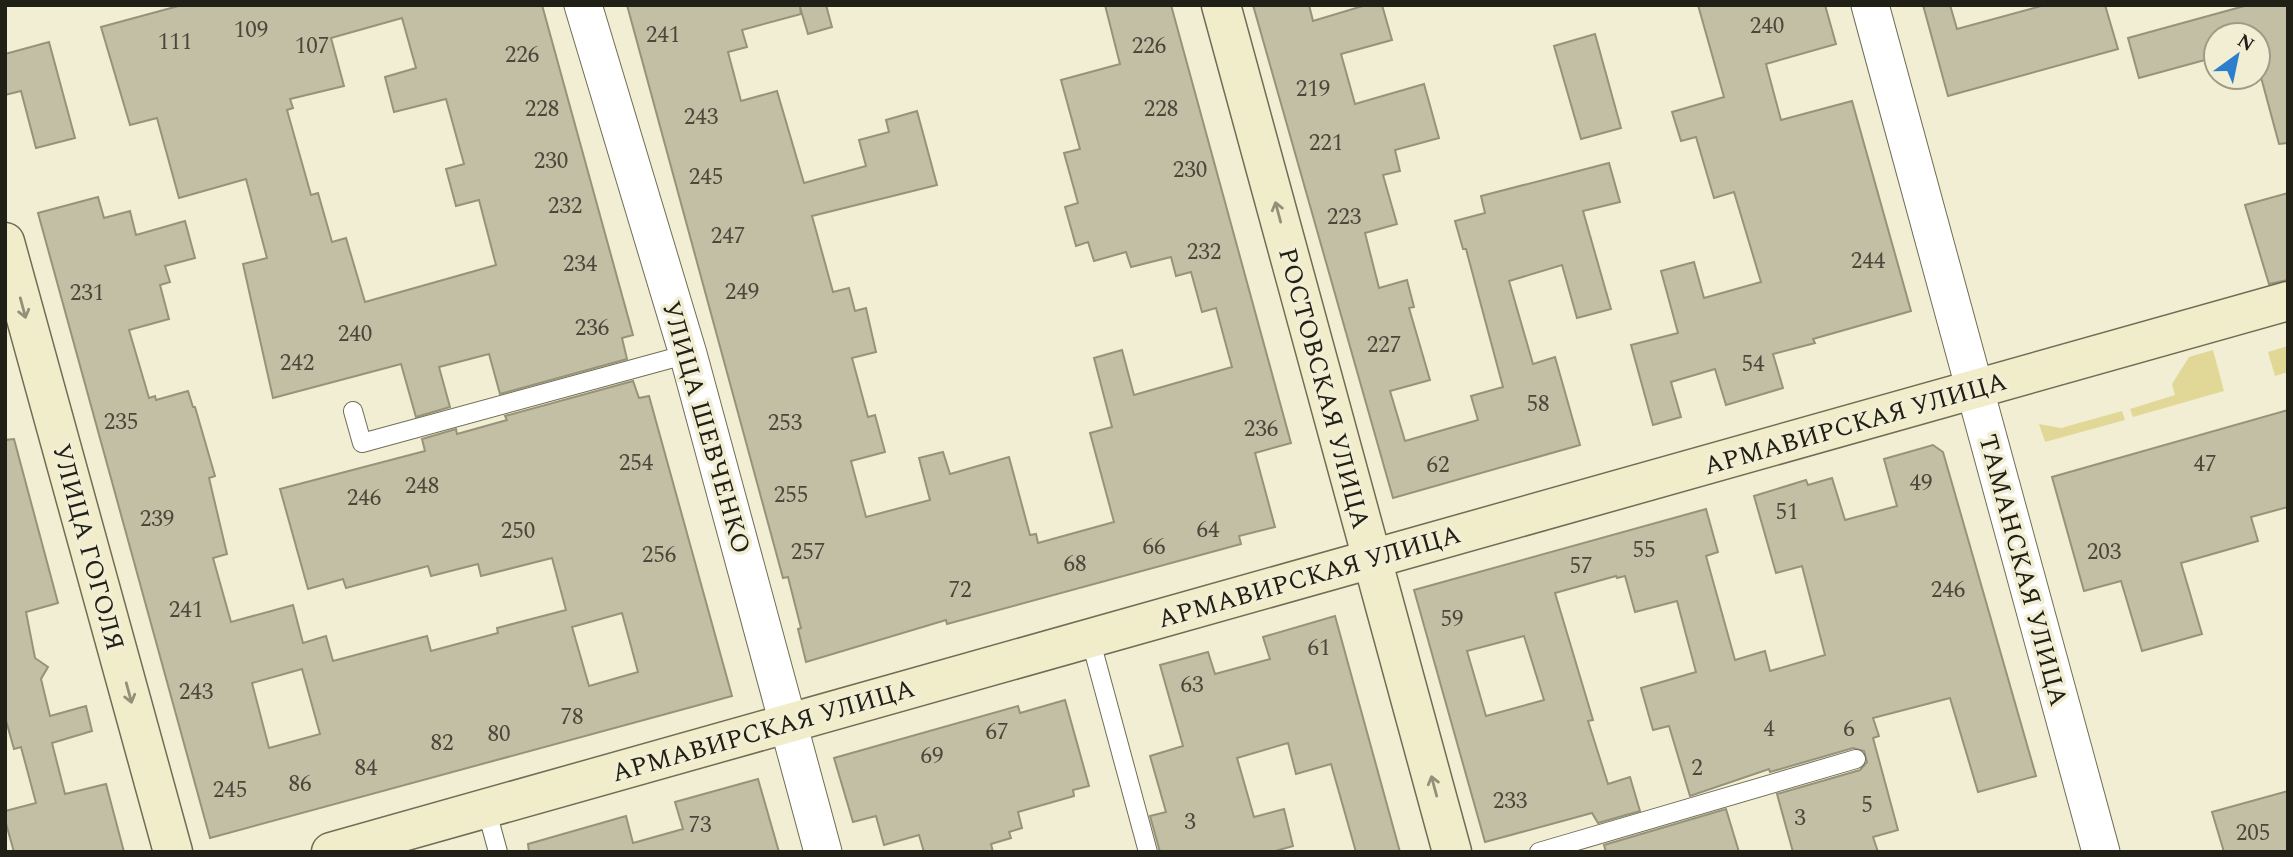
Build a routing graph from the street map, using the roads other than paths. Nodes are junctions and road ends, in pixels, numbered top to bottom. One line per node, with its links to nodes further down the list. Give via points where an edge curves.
1 (583, 5): 6 (street, УЛИЦА ШЕВЧЕНКО)
2 (1221, 5): 9 (street, РОСТОВСКАЯ УЛИЦА, one-way to 2)
3 (1870, 5): 7 (street, ТАМАНСКАЯ УЛИЦА)
4 (5, 242): 14 (street, УЛИЦА ГОГОЛЯ, one-way to 14)
5 (2288, 301): 7 (street, АРМАВИРСКАЯ УЛИЦА)
6 (688, 355): 8 (lane, via 362,443); 11 (street, УЛИЦА ШЕВЧЕНКО)
7 (1975, 389): 9 (street, АРМАВИРСКАЯ УЛИЦА); 21 (street, ТАМАНСКАЯ УЛИЦА)
8 (353, 411)
9 (1371, 559): 10 (street, АРМАВИРСКАЯ УЛИЦА); 19 (street, РОСТОВСКАЯ УЛИЦА, one-way to 9)
10 (1090, 638): 11 (street, АРМАВИРСКАЯ УЛИЦА); 18 (lane)
11 (788, 723): 13 (street, АРМАВИРСКАЯ УЛИЦА); 17 (street, УЛИЦА ШЕВЧЕНКО)
12 (1856, 759): 20 (lane)
13 (486, 808): 15 (street, АРМАВИРСКАЯ УЛИЦА); 16 (lane)
14 (173, 852)
15 (331, 852)
16 (498, 852)
17 (823, 852)
18 (1148, 852)
19 (1452, 852)
20 (1539, 852)
21 (2101, 852)

